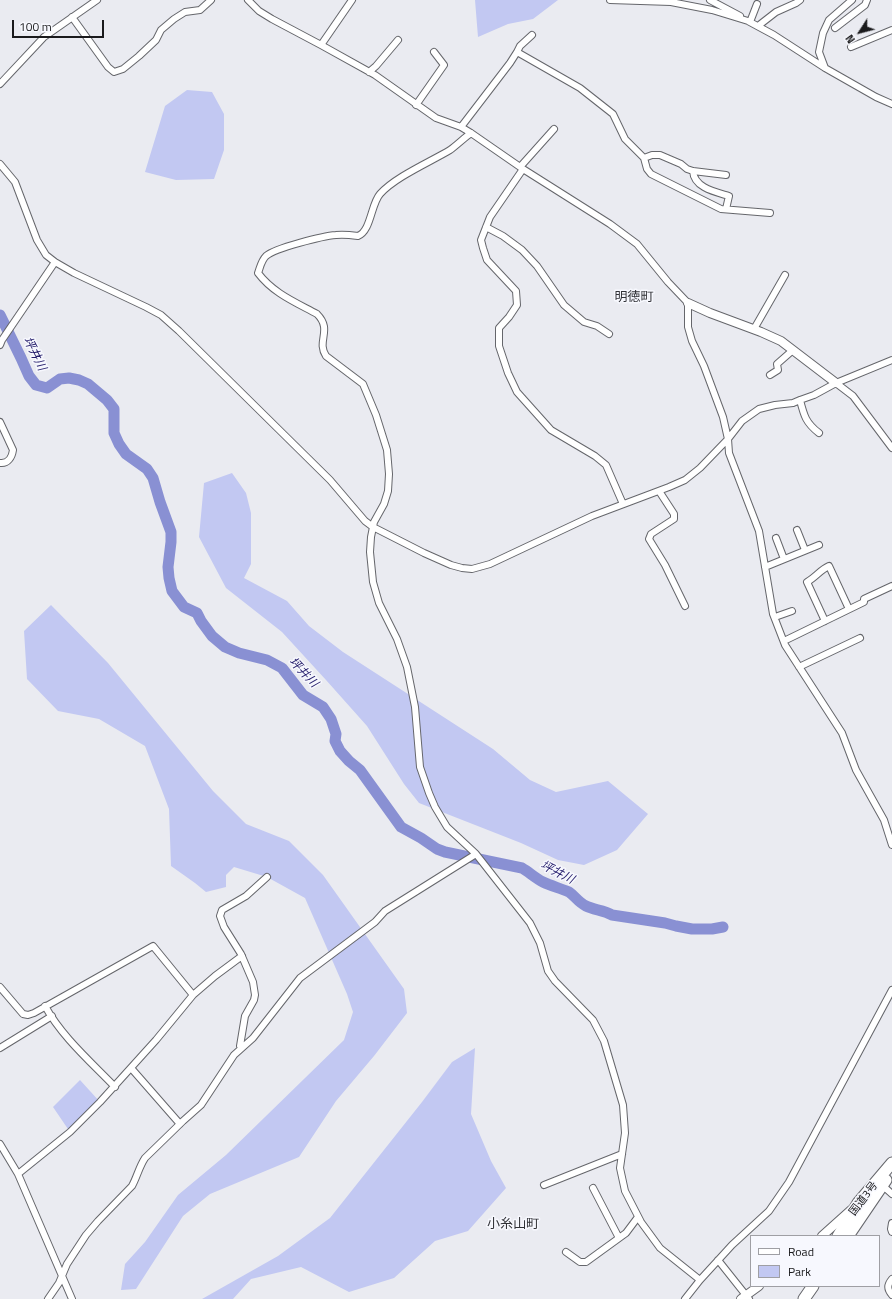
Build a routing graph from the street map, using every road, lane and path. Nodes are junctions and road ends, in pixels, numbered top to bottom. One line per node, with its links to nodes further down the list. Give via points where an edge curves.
1 (97, 0): 11 (street)
2 (211, 0): 11 (street, via 200,10 187,11 174,19 139,56 123,69 114,72)
3 (248, 0): 18 (street, via 259,11)
4 (352, 0): 18 (street)
5 (610, 0): 12 (street, via 671,2)
6 (710, 0): 12 (street)
7 (800, 0): 13 (street, via 776,12)
8 (852, 0): 22 (street, via 829,20 823,33 819,52)
9 (867, 0): 14 (street)
10 (756, 4): 12 (street)
11 (72, 17): 24 (street, via 38,42)
12 (749, 21): 13 (street)
13 (758, 26): 22 (street)
14 (836, 28)
15 (892, 30): 19 (street)
16 (532, 35): 21 (street)
17 (398, 40): 23 (street)
18 (321, 45): 23 (street)
19 (850, 47)
20 (434, 52): 26 (street, via 444,64)
21 (517, 52): 27 (street); 30 (street, via 580,88 613,114 625,139)
22 (825, 68): 25 (street)
23 (369, 72): 26 (street)
24 (0, 84)
25 (892, 104)
26 (416, 105): 27 (street, via 436,118)
27 (461, 127): 29 (street)
28 (554, 129): 32 (street)
29 (471, 132): 32 (street); 56 (street, via 451,149 386,188 379,195 367,226 360,235 337,235 315,239 274,252 261,263 258,273 273,289 321,318 324,325 324,353 366,389 381,429 389,466 387,496)
30 (644, 158): 33 (street, via 652,154 660,155); 35 (street, via 647,169 652,174 721,209)
31 (0, 164): 38 (street, via 15,182 41,249)
32 (522, 168): 37 (street); 40 (street, via 610,224 636,244)
33 (694, 171): 34 (street); 35 (street, via 694,176 702,187 729,196)
34 (726, 174)
35 (726, 209): 36 (street)
36 (770, 213)
37 (486, 227): 42 (street, via 522,250 537,266 564,305 584,322 597,326); 55 (street, via 481,240 487,260 516,291 517,305 499,328 499,346 517,392 551,430 606,465)
38 (55, 262): 43 (street); 56 (street, via 161,315 330,480)
39 (785, 275): 41 (street)
40 (688, 302): 41 (street); 51 (street, via 688,327 692,341 707,373)
41 (754, 329): 44 (street, via 781,341)
42 (609, 334)
43 (1, 342)
44 (793, 350): 46 (street, via 777,364 778,370); 47 (street)
45 (892, 360): 47 (street)
46 (770, 374)
47 (836, 383): 48 (street); 52 (street, via 853,396)
48 (800, 400): 50 (street, via 804,417); 51 (street, via 759,409 742,421)
49 (0, 422): 53 (street, via 14,450 9,460)
50 (819, 433)
51 (728, 439): 54 (street, via 685,480); 62 (street, via 729,454 759,531)
52 (892, 448)
53 (0, 463)
54 (659, 491): 55 (street); 64 (street, via 674,514 674,519 651,534 649,539)
55 (623, 504): 56 (street, via 498,560 472,569 451,565)
56 (372, 527): 73 (street, via 370,545 374,586 379,603 398,638 407,667 415,707 420,767 435,807 447,827)
57 (797, 530): 60 (street)
58 (776, 538): 61 (street)
59 (819, 545): 60 (street)
60 (805, 550): 61 (street)
61 (784, 559): 62 (street)
62 (765, 566): 67 (street)
63 (892, 586): 65 (street)
64 (685, 606)
65 (849, 609): 68 (street); 68 (street, via 829,566 807,582)
66 (792, 610): 67 (street)
67 (775, 617): 70 (street)
68 (825, 621): 70 (street)
69 (860, 638): 71 (street)
70 (784, 641): 71 (street)
71 (799, 667): 72 (street, via 842,733 856,770 884,820)
72 (892, 845)
73 (476, 854): 82 (street, via 385,911 343,947 309,970 253,1038); 87 (street, via 530,924 554,981 593,1020 604,1042 623,1105 625,1133)
74 (267, 877): 75 (street, via 246,896 221,912 224,926)
75 (242, 956): 78 (street); 82 (street, via 253,982 255,995 245,1016)
76 (0, 987): 79 (street, via 23,1014 34,1013)
77 (892, 990): 103 (street, via 789,1182 769,1211)
78 (193, 995): 79 (street, via 153,946); 83 (street)
79 (45, 1006): 80 (street)
80 (52, 1016): 81 (street); 84 (street, via 74,1044)
81 (0, 1048)
82 (241, 1048): 85 (street, via 201,1104)
83 (131, 1068): 84 (street); 85 (street)
84 (115, 1087): 90 (street, via 70,1132)
85 (180, 1124): 104 (street, via 141,1163 132,1186 93,1226)
86 (0, 1144): 90 (street)
87 (622, 1154): 91 (street); 96 (street, via 620,1168 625,1191)
88 (892, 1163): 95 (highway, 国道3号)
89 (892, 1170): 92 (highway, 国道3号)
90 (18, 1174): 104 (street)
91 (544, 1185)
92 (882, 1185): 94 (street); 100 (highway, 国道3号, via 859,1219)
93 (593, 1188): 101 (street)
94 (892, 1194)
95 (858, 1203): 99 (street); 100 (highway, 国道3号)
96 (638, 1217): 101 (street); 106 (street, via 660,1248)
97 (892, 1223): 98 (street)
98 (892, 1232)
99 (823, 1235)
100 (840, 1235)
101 (620, 1238): 102 (street, via 586,1262 580,1262)
102 (566, 1252)
103 (718, 1260): 106 (street); 111 (street)
104 (61, 1276): 112 (street, via 56,1289); 113 (street)
105 (892, 1279): 110 (street, via 888,1287)
106 (700, 1280): 114 (street)
107 (758, 1287): 111 (street)
108 (806, 1287): 115 (highway)
109 (812, 1287): 116 (highway)
110 (892, 1295)
111 (745, 1298)
112 (48, 1299)
113 (72, 1299)
114 (684, 1299)
115 (799, 1299)
116 (804, 1299)

